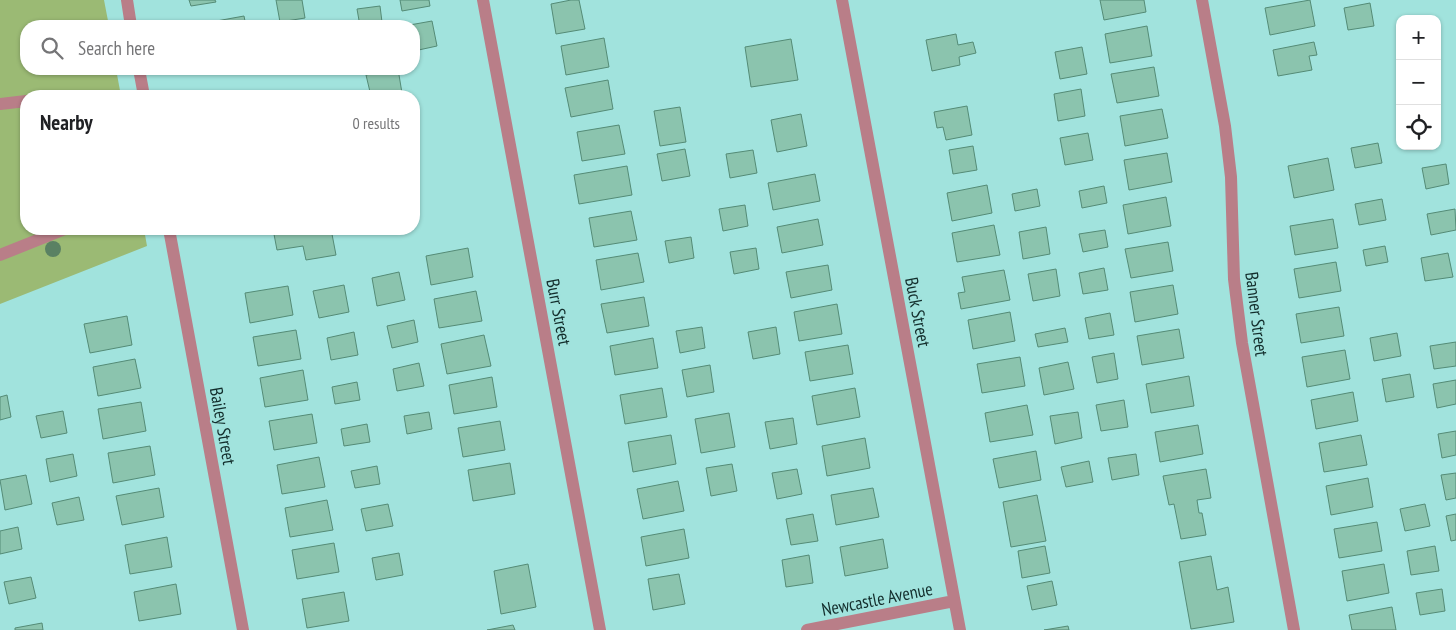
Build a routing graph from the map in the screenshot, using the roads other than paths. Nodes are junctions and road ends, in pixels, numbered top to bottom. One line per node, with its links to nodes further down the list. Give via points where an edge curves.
1 (127, 0): 5 (street)
2 (483, 0): 15 (street, Burr Street)
3 (842, 0): 13 (street, Buck Street)
4 (1202, 0): 18 (street, Banner Street, via 1231,177 1234,279 1242,343)
5 (131, 20)
6 (140, 75): 7 (street)
7 (143, 90)
8 (20, 102): 9 (street)
9 (0, 104)
10 (50, 235): 12 (street)
11 (170, 235): 14 (street, Bailey Street)
12 (0, 255)
13 (954, 602): 16 (street, Newcastle Avenue); 17 (street, Buck Street)
14 (242, 630)
15 (600, 630)
16 (807, 630)
17 (960, 630)
18 (1294, 630)

